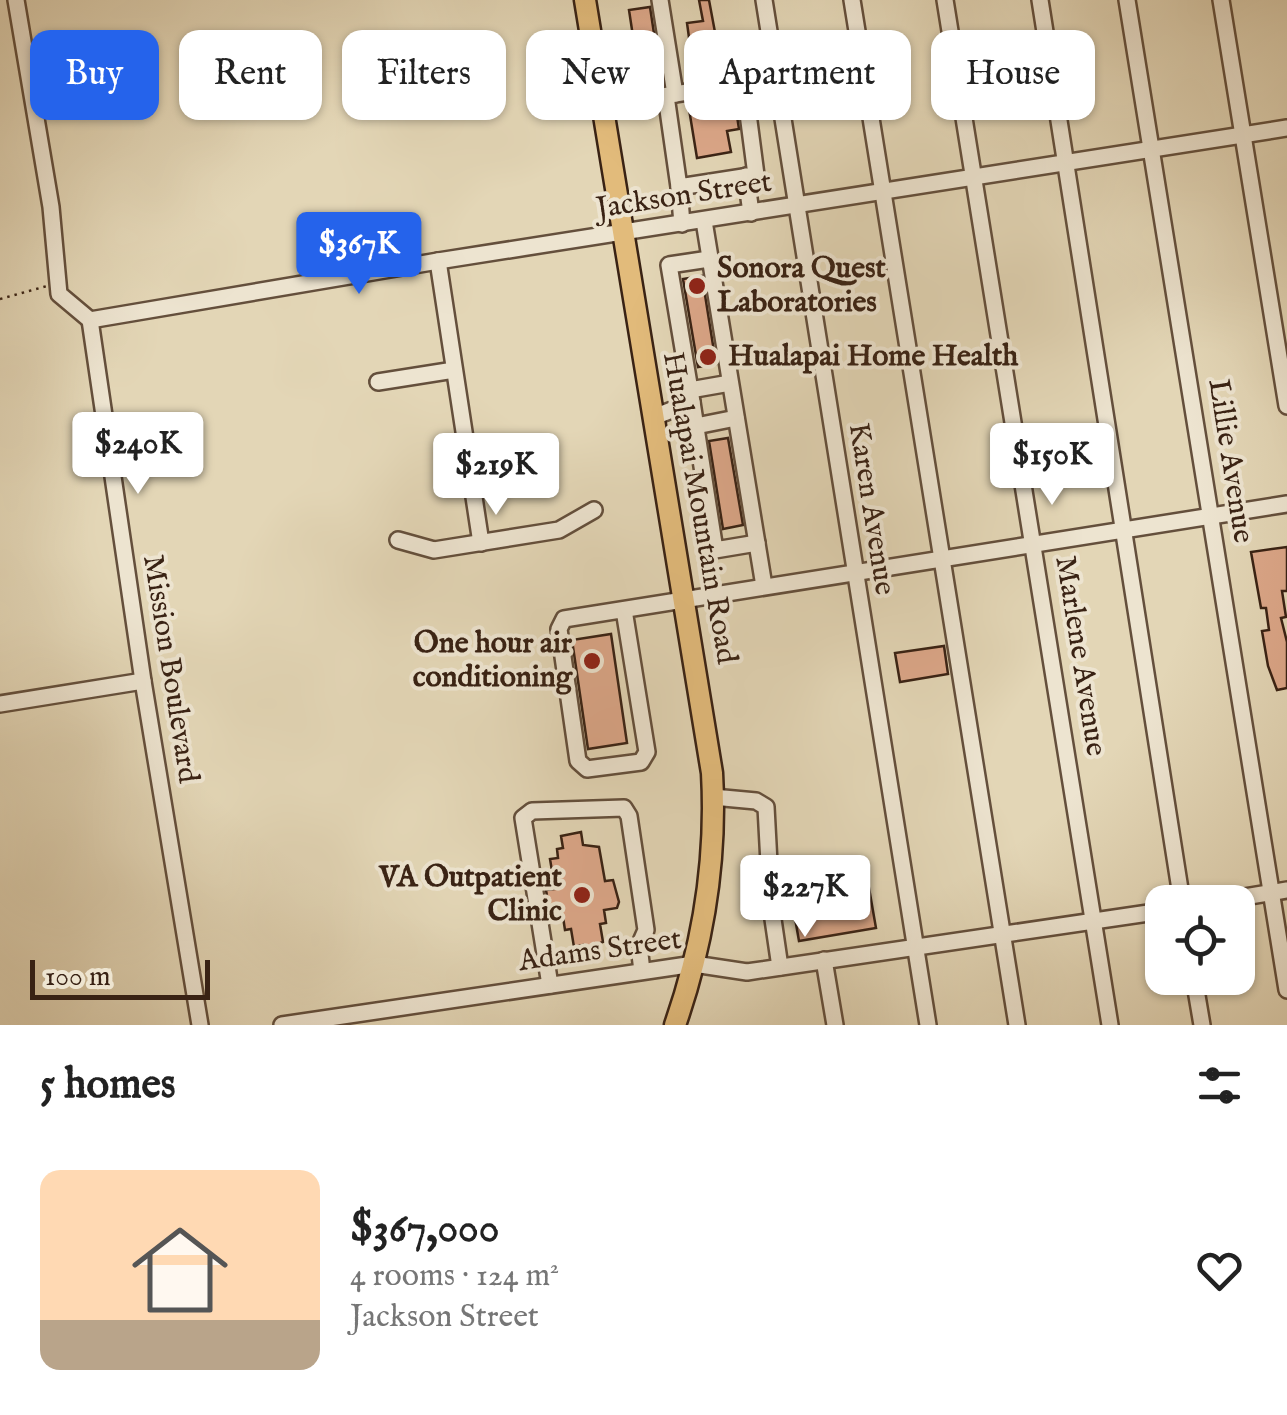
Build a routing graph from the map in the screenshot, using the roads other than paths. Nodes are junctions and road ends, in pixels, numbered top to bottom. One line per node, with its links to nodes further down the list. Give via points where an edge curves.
1 (16, 0): 29 (street, via 59,294)
2 (584, 0): 10 (main road, Hualapai Mountain Road)
3 (660, 0): 11 (street)
4 (764, 0): 22 (street, Karen Avenue)
5 (852, 0): 21 (street)
6 (945, 0): 19 (street, Marlene Avenue)
7 (1040, 0): 17 (street)
8 (1127, 0): 16 (street, Lillie Avenue)
9 (1221, 0): 15 (street)
10 (589, 30)
11 (670, 95): 12 (street); 18 (street, via 744,83 756,175); 20 (street)
12 (664, 96)
13 (604, 120): 26 (main road, Hualapai Mountain Road)
14 (1287, 128): 15 (street, Jackson Street)
15 (1244, 135): 16 (street, Jackson Street); 34 (street)
16 (1151, 150): 17 (street, Jackson Street); 40 (street, Lillie Avenue)
17 (1066, 164): 19 (street, Jackson Street); 41 (street)
18 (746, 176): 20 (street); 23 (street)
19 (974, 178): 21 (street, Jackson Street); 45 (street, Marlene Avenue)
20 (679, 186): 25 (street)
21 (883, 193): 22 (street, Jackson Street); 46 (street)
22 (795, 206): 23 (street, Jackson Street); 47 (street, Karen Avenue)
23 (751, 213): 24 (street, Jackson Street)
24 (704, 221): 25 (street, Jackson Street); 27 (street)
25 (682, 224): 26 (street, Jackson Street)
26 (622, 233): 28 (street, Jackson Street); 35 (main road, Hualapai Mountain Road)
27 (709, 259): 32 (street); 33 (street, via 669,265)
28 (438, 261): 29 (street, Jackson Street); 30 (street)
29 (90, 320): 51 (street, Mission Boulevard)
30 (454, 370): 31 (street); 43 (street)
31 (378, 382)
32 (730, 383): 33 (street); 36 (street)
33 (691, 396): 35 (street); 37 (street)
34 (1287, 406)
35 (654, 418): 49 (main road, Hualapai Mountain Road)
36 (736, 418): 37 (street); 44 (street)
37 (696, 426): 44 (street, via 715,550)
38 (1287, 504): 40 (street)
39 (594, 510): 43 (street, via 559,530)
40 (1212, 519): 41 (street); 57 (street, Lillie Avenue)
41 (1124, 532): 45 (street); 56 (street)
42 (398, 540): 43 (street, via 434,550)
43 (481, 543)
44 (757, 543): 48 (street)
45 (1035, 544): 46 (street); 60 (street, Marlene Avenue)
46 (944, 558): 47 (street); 61 (street)
47 (852, 572): 48 (street); 62 (street, Karen Avenue)
48 (764, 586): 49 (street)
49 (684, 600): 50 (street); 53 (main road, Hualapai Mountain Road)
50 (624, 610): 50 (street, via 647,752 641,762 587,769 578,761 559,629 564,619)
51 (143, 681): 52 (street); 70 (street, Mission Boulevard)
52 (0, 704)
53 (713, 797): 55 (street, via 766,807); 64 (main road, Hualapai Mountain Road, via 709,899)
54 (853, 870): 55 (street)
55 (770, 882): 65 (street)
56 (1179, 885)
57 (1280, 891): 58 (street); 68 (street, Lillie Avenue)
58 (1255, 895)
59 (1145, 915): 60 (street, Adams Street)
60 (1092, 923): 61 (street, Adams Street); 76 (street, Marlene Avenue)
61 (1003, 937): 62 (street, Adams Street); 75 (street)
62 (916, 949): 63 (street, Adams Street); 74 (street, Karen Avenue)
63 (824, 960): 65 (street, Adams Street); 73 (street)
64 (694, 964): 65 (street, Adams Street, via 748,972); 66 (street, Adams Street); 72 (main road, Hualapai Mountain Road)
65 (780, 967)
66 (642, 971): 67 (street, Adams Street); 67 (street, via 639,946 646,930 624,808 532,811 523,818)
67 (550, 985): 71 (street, Adams Street)
68 (1287, 990)
69 (1197, 995): 77 (street)
70 (200, 1025)
71 (282, 1025)
72 (675, 1025)
73 (834, 1025)
74 (928, 1025)
75 (1017, 1025)
76 (1110, 1025)
77 (1202, 1025)

